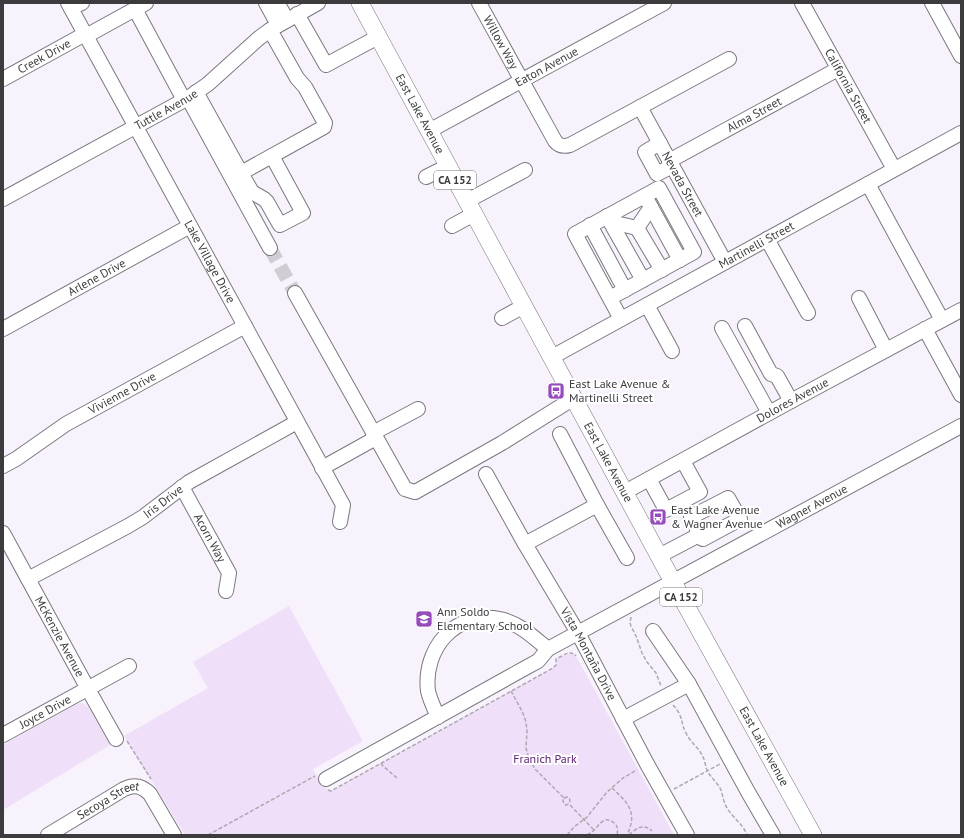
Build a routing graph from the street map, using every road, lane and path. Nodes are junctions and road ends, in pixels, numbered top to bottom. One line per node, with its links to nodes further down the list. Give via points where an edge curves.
1 (266, 3): 11 (street)
2 (279, 3): 11 (street)
3 (318, 3): 11 (street, Tuttle Avenue)
4 (360, 3): 13 (main road, East Lake Avenue / CA 152)
5 (664, 3): 18 (street, Eaton Avenue)
6 (802, 3): 16 (street, California Street)
7 (932, 3): 14 (street)
8 (483, 4): 18 (street, Willow Way)
9 (74, 5): 12 (street, Lake Village Drive)
10 (141, 6): 12 (street, Creek Drive); 19 (street)
11 (283, 22): 13 (street, via 326,66); 19 (street, Tuttle Avenue, via 254,42 217,76); 24 (street, via 297,78 325,122 324,127)
12 (85, 35): 17 (street, Creek Drive); 21 (street, Lake Village Drive)
13 (378, 37): 22 (main road, East Lake Avenue / CA 152)
14 (961, 56)
15 (729, 59): 20 (street)
16 (838, 69): 26 (street, Alma Street); 28 (street, California Street)
17 (3, 78)
18 (522, 81): 20 (street, Willow Way, via 555,141 558,145 566,147); 22 (street, Eaton Avenue)
19 (189, 97): 21 (street, Tuttle Avenue); 29 (street); 42 (street)
20 (640, 107): 26 (street, Nevada Street)
21 (136, 126): 33 (street, Tuttle Avenue); 38 (street, Lake Village Drive)
22 (429, 131): 25 (main road, East Lake Avenue / CA 152)
23 (961, 133): 28 (street, Martinelli Street)
24 (272, 156): 29 (street); 29 (street, via 303,213 280,225 267,202 252,192)
25 (448, 166): 30 (street); 35 (main road, East Lake Avenue / CA 152)
26 (673, 168): 32 (street, Alma Street); 44 (street, Nevada Street)
27 (526, 170): 35 (street)
28 (894, 170): 31 (street, Martinelli Street)
29 (241, 172)
30 (426, 177)
31 (868, 184): 41 (street, Martinelli Street); 57 (street)
32 (659, 188): 34 (street, Alma Street); 43 (street, via 694,252)
33 (3, 199)
34 (648, 201): 36 (street, Alma Street); 40 (street); 43 (street)
35 (470, 208): 39 (street); 52 (main road, East Lake Avenue / CA 152)
36 (609, 219): 37 (street, Alma Street); 40 (street); 46 (street)
37 (590, 225): 47 (street); 49 (street, Alma Street, via 575,234)
38 (190, 226): 59 (street, Lake Village Drive); 61 (street, Arlene Drive)
39 (452, 226)
40 (638, 228): 45 (street)
41 (767, 239): 44 (street, Martinelli Street); 54 (street)
42 (270, 248)
43 (680, 260): 45 (street)
44 (725, 262): 51 (street, Martinelli Street)
45 (662, 270): 46 (street)
46 (643, 280): 47 (street)
47 (625, 290): 49 (street)
48 (295, 293): 74 (street)
49 (610, 298): 56 (street)
50 (859, 298): 63 (street)
51 (647, 305): 56 (street, Martinelli Street); 64 (street)
52 (524, 306): 55 (street); 65 (main road, East Lake Avenue / CA 152)
53 (961, 310): 57 (street, Dolores Avenue)
54 (808, 313)
55 (502, 318)
56 (621, 319): 65 (street, Martinelli Street)
57 (942, 320): 62 (street, Dolores Avenue)
58 (749, 324): 68 (street, via 771,374 777,376)
59 (245, 326): 71 (street, Lake Village Drive); 76 (street, Vivienne Drive, via 78,417)
60 (722, 328): 70 (street)
61 (3, 329)
62 (925, 329): 63 (street, Dolores Avenue); 66 (street)
63 (886, 350): 68 (street, Dolores Avenue)
64 (672, 351)
65 (552, 357): 67 (main road, East Lake Avenue / CA 152)
66 (961, 395)
67 (574, 398): 74 (street, via 502,443 415,492 404,488); 81 (main road, East Lake Avenue / CA 152)
68 (791, 401): 70 (street, Dolores Avenue)
69 (418, 409): 74 (street)
70 (769, 414): 75 (street, Dolores Avenue)
71 (298, 422): 77 (street, Lake Village Drive); 80 (street, Iris Drive)
72 (961, 426): 90 (street, Wagner Avenue)
73 (560, 434): 82 (street)
74 (374, 436): 77 (street)
75 (683, 461): 79 (street, Dolores Avenue); 79 (street, via 700,492 666,510)
76 (3, 466)
77 (322, 468): 83 (street, Lake Village Drive, via 343,505)
78 (486, 474): 86 (street, Vista Montaña Drive)
79 (649, 479): 81 (street, Dolores Avenue)
80 (182, 487): 89 (street, Iris Drive, via 138,520); 91 (street, Acorn Way, via 229,573)
81 (625, 492): 87 (main road, East Lake Avenue / CA 152)
82 (597, 505): 86 (street); 88 (street)
83 (340, 522)
84 (3, 533): 89 (street, McKenzie Avenue)
85 (696, 536): 87 (street)
86 (525, 544): 94 (street, Vista Montaña Drive)
87 (659, 556): 90 (main road, East Lake Avenue / CA 152)
88 (627, 558)
89 (28, 579): 99 (street, McKenzie Avenue)
90 (673, 582): 94 (street, Wagner Avenue); 130 (main road, East Lake Avenue / CA 152)
91 (226, 591)
92 (632, 614): 101 (path, via 631,626)
93 (653, 631): 98 (street)
94 (578, 633): 95 (street, Wagner Avenue); 103 (street, Vista Montaña Drive)
95 (548, 649): 102 (street, Wagner Avenue, via 538,661); 102 (street, via 527,631 501,620 476,619 458,625 441,640 429,668 428,690)
96 (576, 656): 100 (path, via 569,653 556,660 553,668)
97 (129, 666): 99 (street, Joyce Drive)
98 (689, 684): 101 (street); 106 (street)
99 (88, 689): 104 (street, Joyce Drive); 105 (street, McKenzie Avenue)
100 (511, 691): 107 (path); 115 (path, via 526,722 528,759)
101 (666, 696): 103 (street); 109 (path, via 679,712 686,734 704,758)
102 (438, 717): 112 (street, Wagner Avenue)
103 (623, 719): 127 (street, Vista Montaña Drive)
104 (3, 735)
105 (120, 738): 111 (path)
106 (730, 759): 109 (path); 129 (street)
107 (381, 763): 110 (path); 112 (path, via 331,791)
108 (638, 769): 113 (path)
109 (707, 771): 114 (path); 128 (path, via 720,789 728,809)
110 (397, 778)
111 (152, 780)
112 (323, 781): 122 (path)
113 (612, 788): 117 (path); 126 (path, via 630,808 632,823)
114 (674, 789)
115 (564, 798): 116 (path, via 569,798); 116 (path, via 563,803)
116 (569, 804): 117 (path)
117 (584, 820): 118 (path); 123 (path)
118 (594, 830): 124 (path); 125 (path, via 604,820 609,820 616,826)
119 (652, 831): 126 (path, via 642,827)
120 (48, 835): 121 (street, Secoya Street, via 133,786 140,787 150,794)
121 (174, 835)
122 (208, 835)
123 (567, 835)
124 (587, 835)
125 (617, 835)
126 (628, 835)
127 (687, 835)
128 (747, 835)
129 (773, 835)
130 (813, 835)

